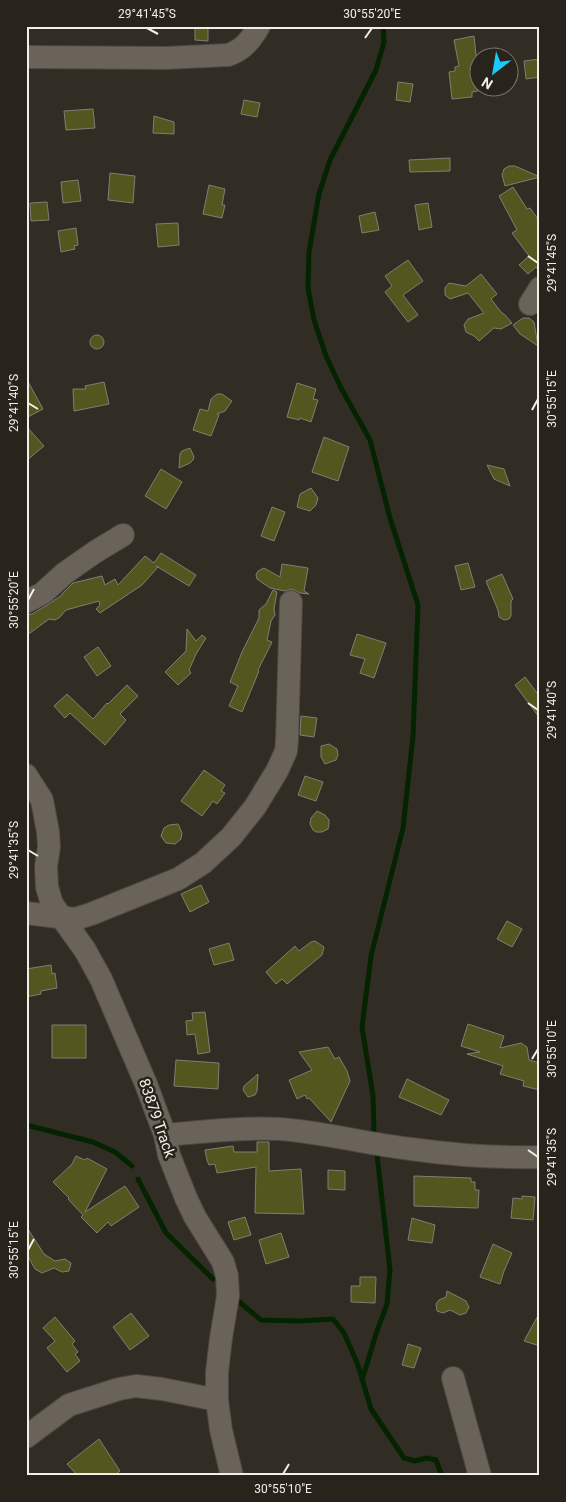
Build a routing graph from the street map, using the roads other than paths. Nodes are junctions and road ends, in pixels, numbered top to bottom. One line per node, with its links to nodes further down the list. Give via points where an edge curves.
1 (259, 26): 2 (street, via 243,48 228,55)
2 (26, 57)
3 (123, 535): 4 (street, via 65,573 43,594)
4 (26, 602)
5 (291, 602): 8 (street, via 286,751 255,807 231,837 203,863 178,879 91,914 75,919)
6 (26, 775): 8 (street, 83879 Track, via 42,800 49,847 46,887 52,904)
7 (26, 913): 8 (street)
8 (63, 918): 9 (street, 83879 Track, via 86,950 108,994)
9 (165, 1136): 10 (street, via 277,1129 411,1150 504,1158); 12 (street, 83879 Track, via 186,1198 223,1262 226,1276 228,1296 217,1372)
10 (540, 1157)
11 (453, 1378): 15 (street)
12 (217, 1400): 13 (street, via 154,1388 136,1386 119,1389 69,1405); 14 (street, 83879 Track)
13 (26, 1437)
14 (232, 1476)
15 (480, 1476)

